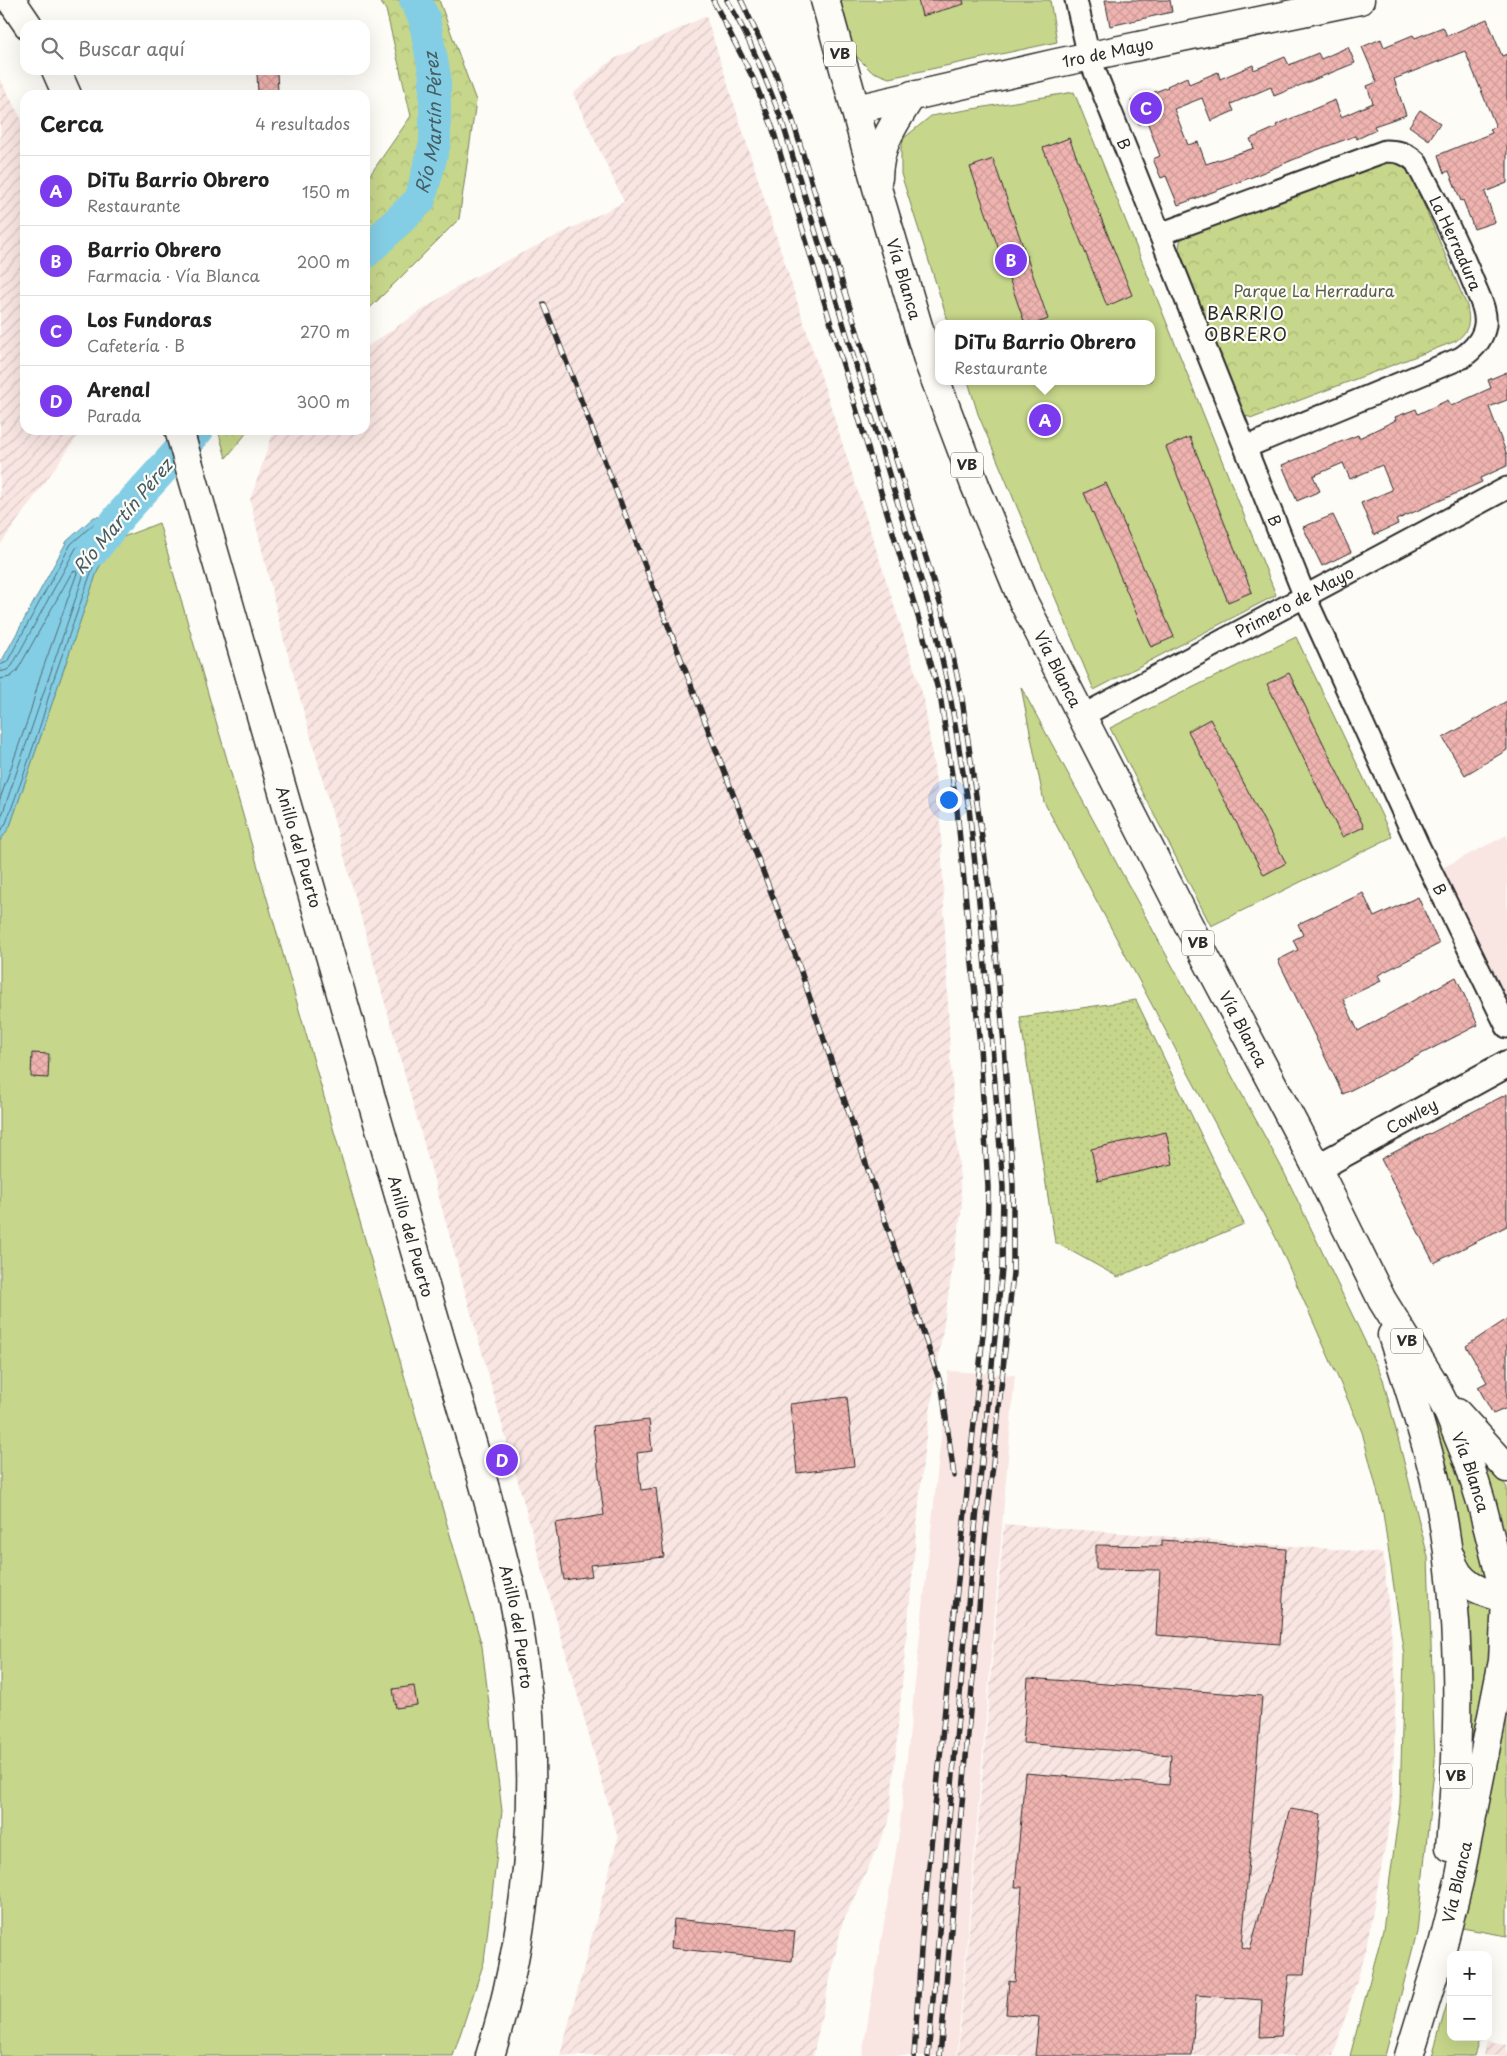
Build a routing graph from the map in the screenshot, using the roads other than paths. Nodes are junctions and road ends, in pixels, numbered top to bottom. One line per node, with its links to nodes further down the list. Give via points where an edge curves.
1 (11, 0): 6 (main road)
2 (825, 0): 11 (main road, Vía Blanca / VB)
3 (1076, 0): 7 (street, B)
4 (1360, 0): 5 (main road, 1ro de Mayo)
5 (1283, 7): 7 (main road, 1ro de Mayo)
6 (25, 20)
7 (1089, 57): 10 (main road, 1ro de Mayo); 13 (street, B)
8 (58, 75): 9 (main road)
9 (65, 90)
10 (912, 95): 11 (main road, 1ro de Mayo); 12 (main road, via 894,121 881,150)
11 (856, 109): 12 (main road, Vía Blanca / VB)
12 (880, 202): 14 (main road, Vía Blanca / VB)
13 (1160, 234): 17 (street, B); 17 (street, La Herradura, via 1385,150 1407,154 1416,162 1457,240 1484,310 1486,325 1473,350 1384,391)
14 (935, 381)
15 (936, 385): 20 (main road, Vía Blanca / VB, via 1023,601)
16 (181, 435): 31 (main road, Anillo del Puerto, via 480,1468 516,1610 530,1724 530,1850 522,1920)
17 (1246, 447): 19 (street, B)
18 (1507, 488): 19 (street, Primero de Mayo)
19 (1305, 596): 20 (street, Primero de Mayo); 21 (street, B, via 1417,843)
20 (1082, 716): 23 (main road, Vía Blanca / VB)
21 (1507, 1027)
22 (1507, 1064): 23 (street, Cowley)
23 (1317, 1168): 24 (main road, Vía Blanca / VB)
24 (1382, 1300): 25 (main road, Vía Blanca / VB); 27 (main road, Vía Blanca / VB, via 1426,1444)
25 (1433, 1382): 26 (main road); 28 (main road, Vía Blanca / VB, via 1469,1463)
26 (1507, 1468)
27 (1446, 1539): 28 (main road, via 1452,1562 1467,1585); 30 (main road, Vía Blanca / VB, via 1457,1642 1455,1785 1440,1922)
28 (1507, 1599): 29 (main road, Vía Blanca / VB)
29 (1505, 1658): 30 (main road, Vía Blanca / VB, via 1458,1880 1442,1948)
30 (1422, 2011): 32 (main road, Vía Blanca / VB)
31 (490, 2056)
32 (1409, 2056)

